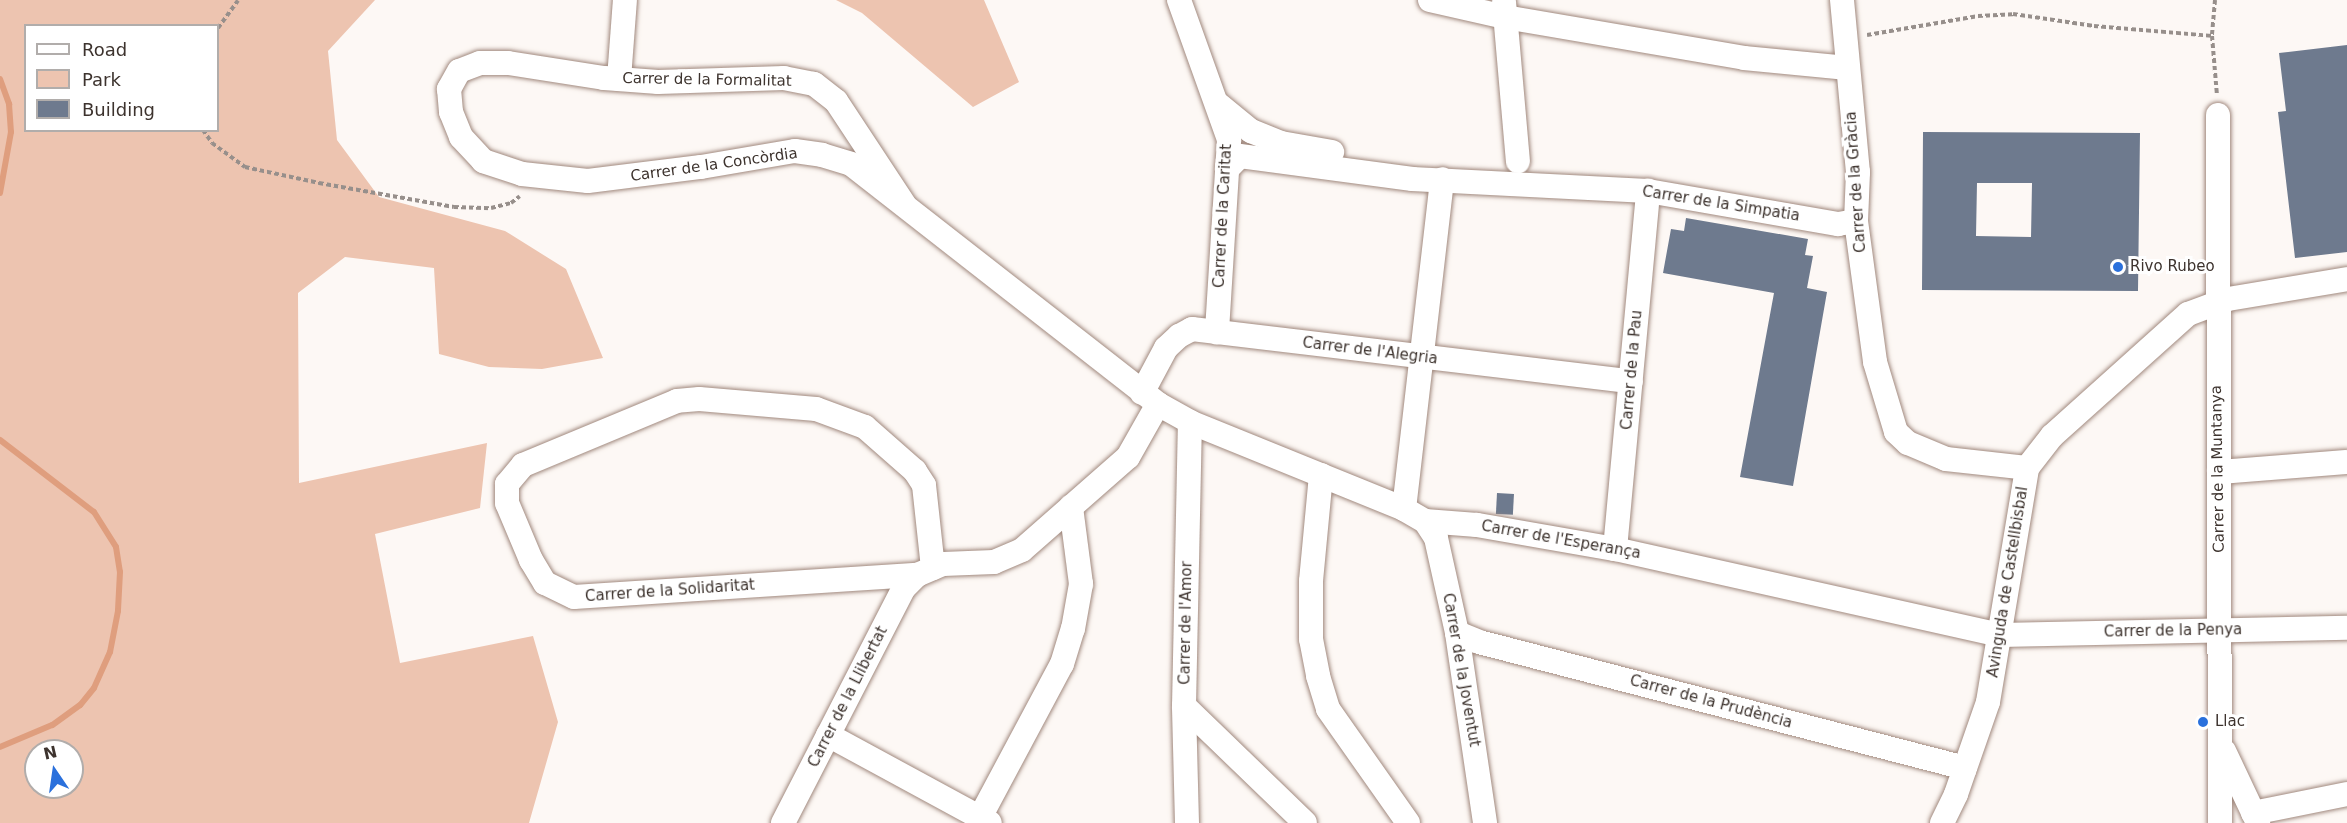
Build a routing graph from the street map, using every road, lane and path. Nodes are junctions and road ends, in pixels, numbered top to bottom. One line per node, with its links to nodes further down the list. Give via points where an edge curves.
1 (238, 0): 8 (path)
2 (625, 0): 12 (street)
3 (1179, 0): 13 (street, Carrer de la Caritat)
4 (1430, 0): 7 (street)
5 (1842, 0): 10 (street, Carrer de la Gràcia)
6 (2215, 0): 9 (path)
7 (1504, 9): 11 (street, via 1744,58); 17 (street)
8 (219, 27)
9 (2212, 36): 10 (path, via 2094,26 2013,14 1978,16); 15 (path)
10 (1845, 39): 11 (street, Carrer de la Gràcia)
11 (1848, 68): 23 (street, Carrer de la Gràcia, via 1858,172)
12 (619, 79): 14 (street, Carrer de la Formalitat, via 508,63 480,63 459,71 449,89); 22 (street, Carrer de la Formalitat, via 658,82 784,78 814,84 836,100)
13 (1218, 104): 18 (street, Carrer de la Caritat, via 1229,140); 20 (street, Carrer de la Simpatia, via 1251,131 1281,143 1402,164)
14 (451, 111): 19 (street, Carrer de la Concòrdia, via 461,137 483,161)
15 (2218, 115): 25 (street, Carrer de la Muntanya)
16 (204, 132): 19 (path, via 212,143 245,167 454,207 492,208 511,203)
17 (1518, 161)
18 (1227, 169): 20 (street, Carrer de la Simpatia, via 1240,156 1368,174); 26 (street, Carrer de la Caritat)
19 (546, 177): 22 (street, Carrer de la Concòrdia, via 588,181 795,152 851,164)
20 (1442, 178): 21 (street, Carrer de la Simpatia, via 1543,187); 27 (street)
21 (1648, 190): 23 (street, Carrer de la Simpatia, via 1838,224); 28 (street, Carrer de la Pau)
22 (904, 204): 29 (street, Carrer de la Concòrdia)
23 (1856, 221): 32 (street, Carrer de la Gràcia, via 1875,362 1896,432 1908,443 1946,459)
24 (2347, 279): 25 (street, Avinguda de Castellbisbal)
25 (2217, 304): 32 (street, Avinguda de Castellbisbal, via 2188,314 2052,436); 33 (street, Carrer de la Muntanya)
26 (1216, 333): 27 (street, Carrer de l'Alegria); 29 (street, Carrer de l'Alegria, via 1192,329 1166,348)
27 (1423, 357): 28 (street, Carrer de l'Alegria); 36 (street)
28 (1631, 381): 38 (street, Carrer de la Pau)
29 (1150, 399): 30 (street, Carrer de l'Esperança); 35 (street, Carrer de l'Alegria, via 1128,457)
30 (1190, 422): 34 (street, Carrer de l'Esperança); 44 (street, Carrer de l'Amor)
31 (2347, 462): 33 (street)
32 (2027, 468): 43 (street, Avinguda de Castellbisbal)
33 (2219, 472): 41 (street, Carrer de la Muntanya)
34 (1321, 475): 36 (street, Carrer de l'Esperança); 54 (street, via 1311,581 1311,639 1318,676 1328,709)
35 (1071, 507): 39 (street, Carrer de la Solidaritat, via 1022,550 994,562 943,564); 50 (street, via 1081,584 1073,629 1062,664)
36 (1404, 509): 37 (street, Carrer de l'Esperança)
37 (1425, 521): 38 (street, Carrer de l'Esperança, via 1477,525); 42 (street, Carrer de la Joventut, via 1436,538)
38 (1615, 549): 43 (street, Carrer de l'Esperança)
39 (925, 571): 39 (street, Carrer de la Solidaritat, via 574,597 545,583 531,560 507,503 507,484 523,465 677,401 699,399 816,409 865,427 915,471 924,485); 45 (street, Carrer de la Llibertat, via 904,588)
40 (2347, 628): 41 (street, Carrer de la Penya)
41 (2220, 630): 43 (street, Carrer de la Penya); 46 (street, Carrer de la Muntanya)
42 (1457, 633): 47 (street, Carrer de la Prudència, via 1479,642); 55 (street, Carrer de la Joventut)
43 (2000, 635): 47 (street, Avinguda de Castellbisbal, via 1988,702)
44 (1184, 706): 52 (street, Carrer de l'Amor); 53 (street)
45 (828, 735): 50 (street); 51 (street, Carrer de la Llibertat)
46 (2222, 746): 49 (street); 57 (street, Carrer de la Muntanya)
47 (1965, 768): 56 (street, Avinguda de Castellbisbal)
48 (2347, 794): 49 (street)
49 (2256, 818)
50 (982, 821)
51 (783, 823)
52 (1186, 823)
53 (1305, 823)
54 (1408, 823)
55 (1485, 823)
56 (1942, 823)
57 (2220, 823)

